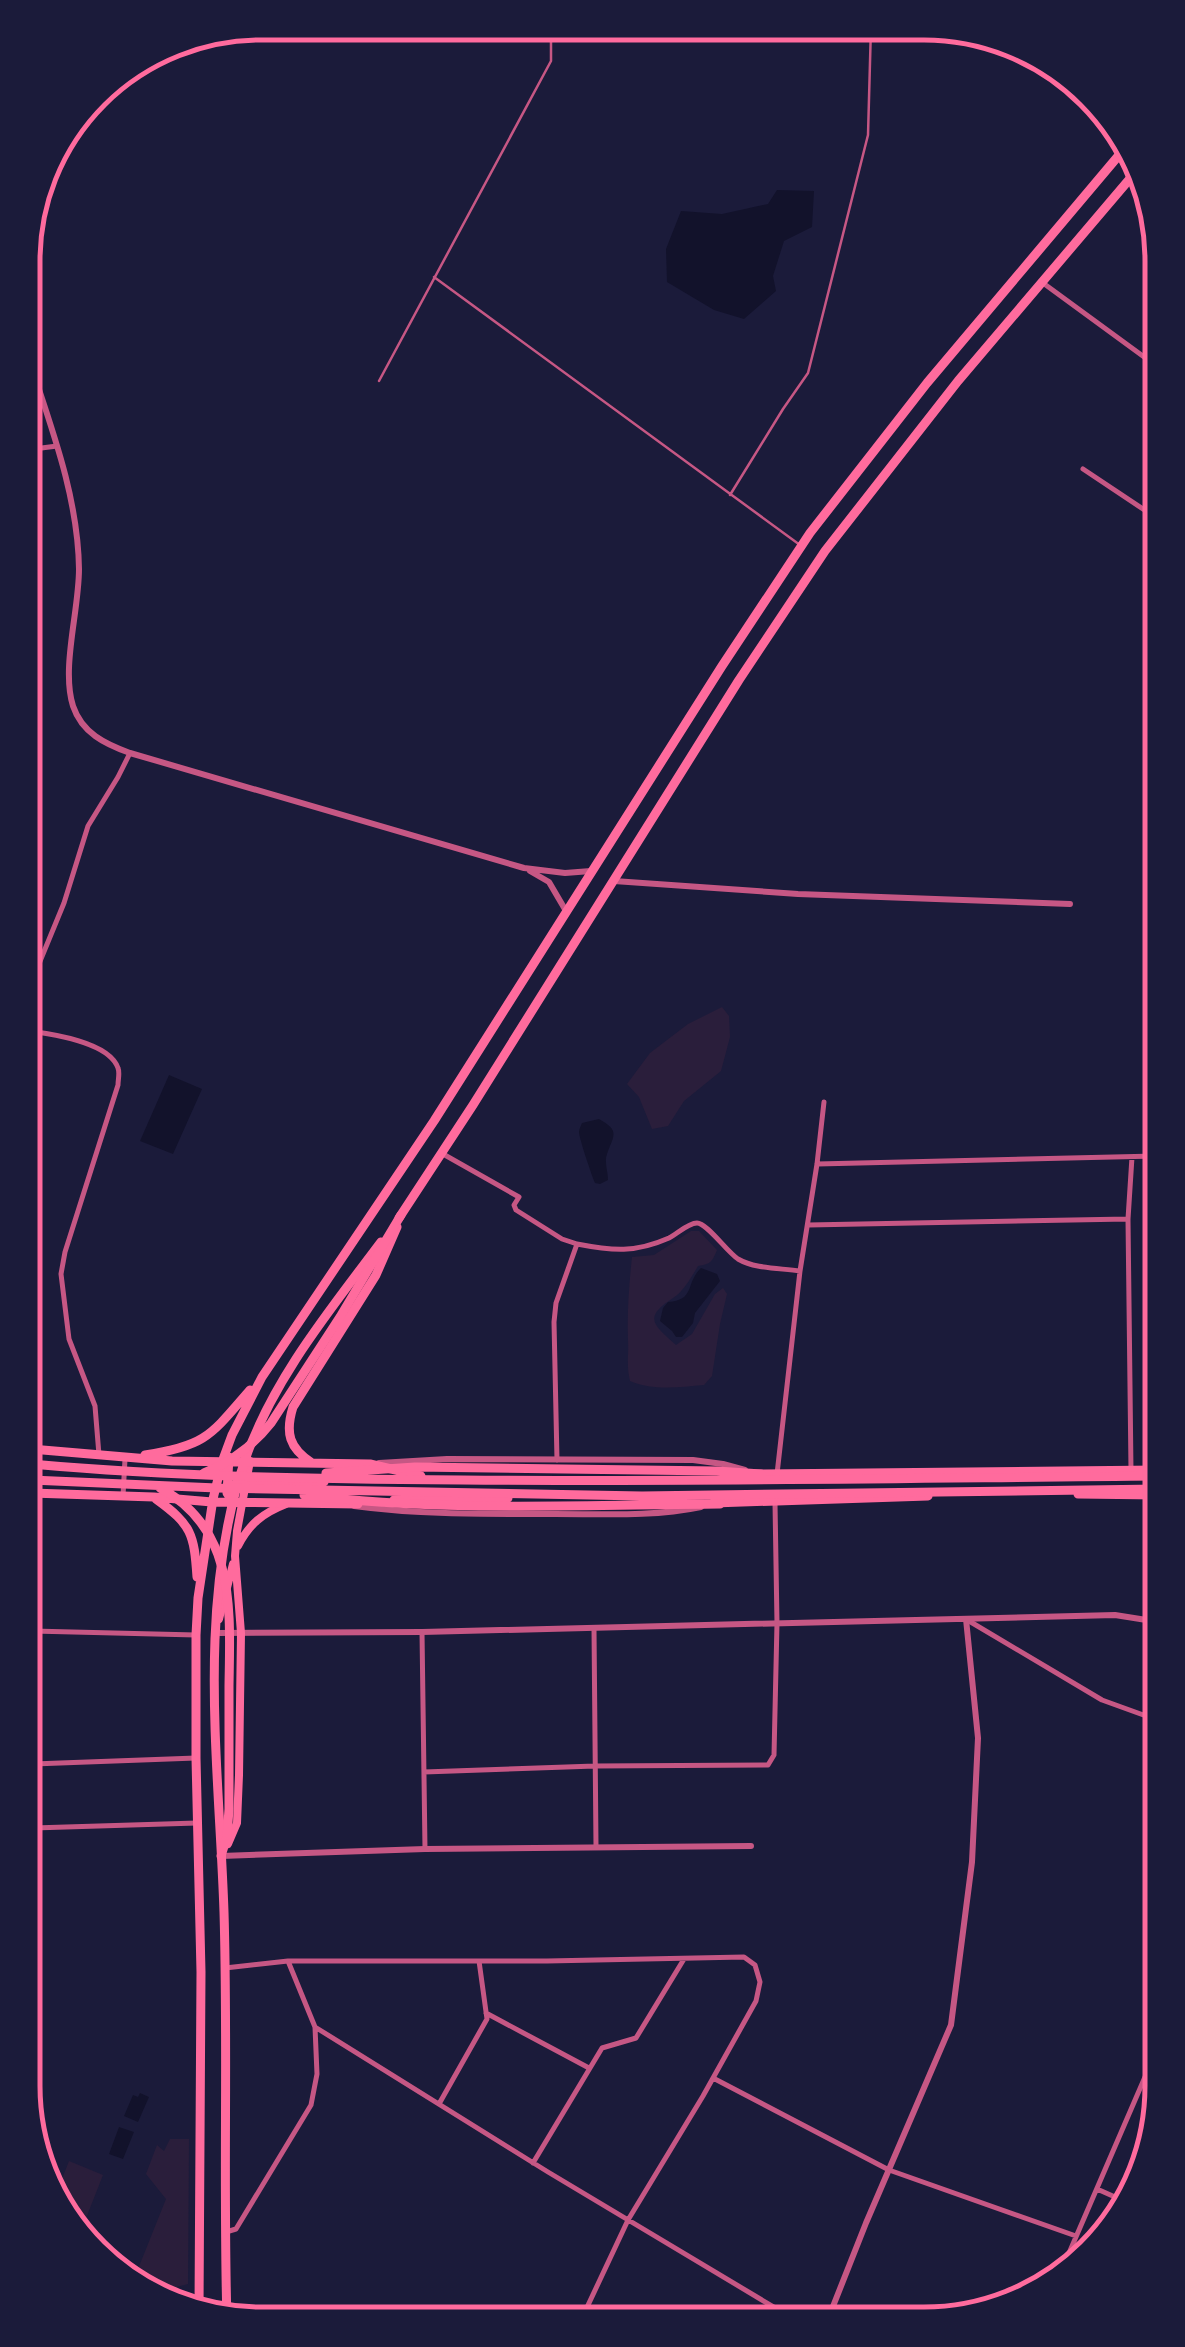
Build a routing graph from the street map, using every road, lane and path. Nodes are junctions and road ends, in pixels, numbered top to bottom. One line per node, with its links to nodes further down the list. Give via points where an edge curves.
1 (550, 40): 5 (lane, via 551,61)
2 (871, 40): 13 (lane, via 868,135 808,373)
3 (1119, 157): 15 (main road, via 927,382)
4 (1129, 180): 6 (main road)
5 (434, 277): 8 (lane); 13 (lane)
6 (1042, 283): 7 (street); 19 (main road, via 825,551)
7 (1145, 358)
8 (379, 380)
9 (40, 395): 10 (street)
10 (56, 446): 11 (street); 16 (street, via 76,534 73,707 97,738)
11 (40, 448)
12 (1084, 469): 14 (street)
13 (730, 495): 15 (lane)
14 (1145, 510)
15 (802, 546): 18 (main road)
16 (130, 753): 17 (street); 22 (street, via 82,838)
17 (524, 868): 18 (street); 21 (street, via 549,882)
18 (592, 871): 21 (main road)
19 (612, 881): 20 (street); 25 (main road)
20 (1070, 904)
21 (566, 911): 34 (main road)
22 (40, 960)
23 (40, 1032): 38 (street, via 93,1046 118,1068 61,1274 68,1339 95,1406)
24 (824, 1102): 28 (street)
25 (442, 1153): 29 (main road); 32 (street, via 520,1196 516,1210)
26 (1132, 1156): 27 (street); 28 (street); 30 (street)
27 (1145, 1156)
28 (818, 1164): 31 (street)
29 (401, 1215): 36 (main road, via 311,1337); 45 (main road, via 376,1275 288,1423 301,1456); 56 (main road, via 252,1444 196,1477)
30 (1128, 1219): 31 (street); 47 (street)
31 (808, 1225): 33 (street)
32 (577, 1244): 33 (street, via 634,1250 698,1223 740,1260); 40 (street, via 554,1322)
33 (800, 1271): 51 (street)
34 (262, 1377): 35 (main road); 39 (main road, via 205,1438)
35 (238, 1422): 36 (main road); 41 (main road)
36 (257, 1429): 42 (main road)
37 (40, 1450): 38 (main road)
38 (100, 1456): 39 (main road)
39 (126, 1458): 41 (main road); 61 (street)
40 (557, 1460): 46 (street); 50 (street, via 692,1460)
41 (225, 1462): 42 (main road); 57 (main road); 69 (main road)
42 (247, 1463): 45 (main road); 55 (main road)
43 (40, 1464): 55 (main road)
44 (40, 1464): 91 (main road, via 107,1472 175,1497 218,1553 228,1590 228,1828)
45 (314, 1464): 46 (main road)
46 (370, 1464): 52 (main road)
47 (1132, 1470): 48 (main road); 51 (main road)
48 (1145, 1472)
49 (1145, 1473): 55 (main road)
50 (761, 1474): 51 (main road); 52 (main road); 55 (main road, via 415,1467)
51 (777, 1474)
52 (421, 1476): 53 (main road)
53 (401, 1477): 55 (main road); 63 (street)
54 (40, 1481): 56 (main road)
55 (247, 1483): 56 (main road); 57 (main road); 58 (main road, via 642,1496); 64 (main road); 68 (main road, via 407,1504)
56 (138, 1486)
57 (227, 1487): 64 (main road); 69 (main road)
58 (1145, 1492)
59 (1145, 1492): 65 (main road)
60 (40, 1493): 61 (main road)
61 (122, 1496): 62 (main road)
62 (154, 1497): 69 (main road); 71 (main road, via 189,1531)
63 (402, 1499): 67 (main road); 68 (main road)
64 (238, 1502): 66 (main road); 69 (main road); 70 (main road); 79 (main road)
65 (775, 1502): 68 (main road); 74 (street)
66 (288, 1503): 67 (main road); 70 (main road, via 250,1526)
67 (343, 1504): 68 (street, via 407,1512 644,1514)
68 (720, 1504)
69 (212, 1505): 71 (main road)
70 (235, 1556): 77 (main road); 79 (main road)
71 (198, 1598): 80 (main road)
72 (966, 1619): 73 (street); 74 (street); 81 (street, via 1102,1700); 103 (street, via 978,1738 972,1862 952,2024)
73 (1145, 1619)
74 (777, 1623): 75 (street); 84 (street, via 774,1755 768,1764)
75 (594, 1628): 78 (street); 84 (street)
76 (40, 1631): 80 (street)
77 (240, 1632): 78 (street); 79 (street); 91 (main road, via 236,1823)
78 (422, 1632): 85 (street)
79 (216, 1633): 91 (main road)
80 (196, 1635): 82 (main road)
81 (1145, 1716)
82 (196, 1758): 83 (street); 86 (main road)
83 (40, 1764)
84 (595, 1766): 85 (street); 88 (street)
85 (424, 1772): 90 (street)
86 (197, 1823): 87 (street); 110 (main road)
87 (40, 1828)
88 (596, 1846): 89 (street); 90 (street)
89 (751, 1846)
90 (425, 1849): 91 (street)
91 (221, 1856): 95 (main road)
92 (684, 1959): 93 (street); 98 (street, via 636,2038 602,2048); 100 (street, via 744,1957 760,1982)
93 (479, 1961): 94 (street); 96 (street)
94 (288, 1962): 95 (street); 97 (street)
95 (225, 1968): 107 (main road)
96 (486, 2013): 98 (street); 101 (street)
97 (315, 2026): 101 (street); 107 (street, via 311,2105 236,2229)
98 (590, 2068): 102 (street)
99 (1145, 2077): 104 (street)
100 (713, 2078): 103 (street); 106 (street)
101 (439, 2104): 102 (street)
102 (533, 2163): 106 (street)
103 (889, 2170): 108 (street); 114 (street)
104 (1096, 2189): 105 (street); 108 (street)
105 (1114, 2197)
106 (628, 2220): 112 (street); 113 (street)
107 (226, 2232): 111 (main road)
108 (1076, 2236): 109 (street)
109 (1070, 2252)
110 (199, 2298)
111 (227, 2304)
112 (587, 2307)
113 (774, 2307)
114 (833, 2307)

